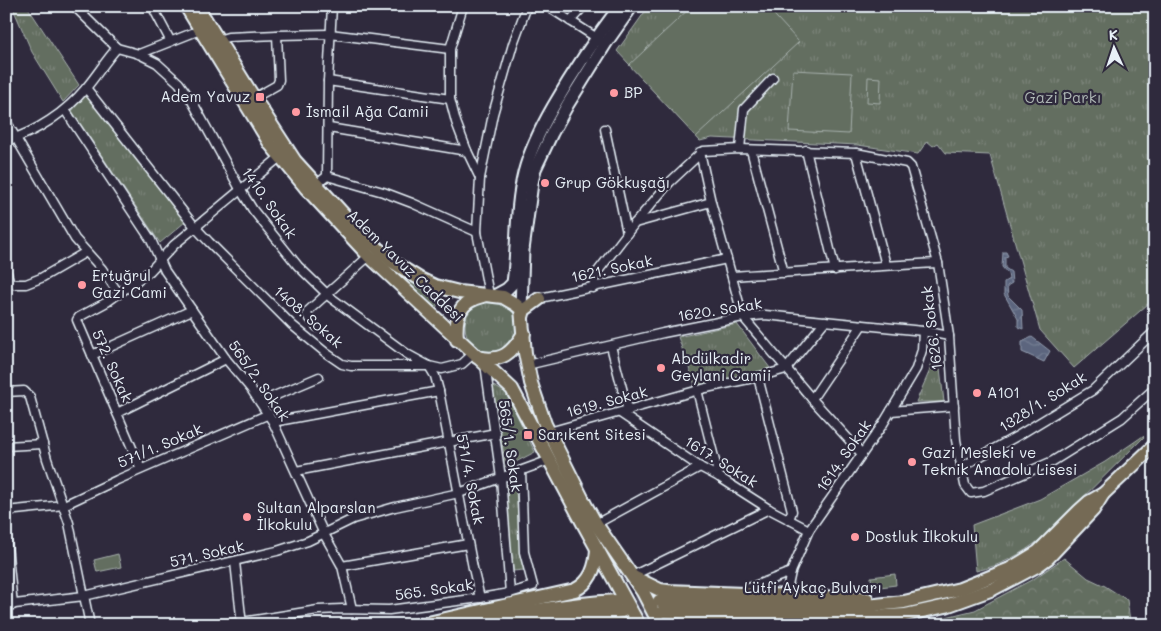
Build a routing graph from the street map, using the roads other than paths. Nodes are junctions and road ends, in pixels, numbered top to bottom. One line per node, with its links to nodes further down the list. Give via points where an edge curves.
1 (74, 6): 19 (street, 1410. Sokak)
2 (152, 6): 16 (street)
3 (186, 6): 13 (main road, Adem Yavuz Caddesi)
4 (197, 6): 17 (main road, Adem Yavuz Caddesi)
5 (332, 6): 14 (street)
6 (462, 6): 20 (street)
7 (527, 6): 41 (street, via 493,114)
8 (547, 6): 12 (street)
9 (584, 6): 12 (street)
10 (620, 6): 18 (street)
11 (632, 6): 18 (street)
12 (570, 21): 18 (street)
13 (200, 30): 16 (street); 39 (main road, Adem Yavuz Caddesi)
14 (330, 34): 15 (street); 20 (street); 23 (street)
15 (277, 35): 17 (street); 25 (street, via 279,80 277,85)
16 (170, 40): 21 (street)
17 (218, 40): 25 (main road, Adem Yavuz Caddesi)
18 (601, 40): 63 (street, via 568,81 529,156 520,193 513,283); 65 (street, via 535,169 523,250)
19 (117, 48): 21 (street, 1410. Sokak); 24 (street)
20 (450, 49): 26 (street)
21 (138, 54): 43 (street, 1410. Sokak, via 157,63 192,101)
22 (773, 78): 33 (street, via 744,109)
23 (328, 82): 26 (street); 29 (street)
24 (86, 88): 27 (street); 46 (street, 1408. Sokak)
25 (254, 98): 42 (main road, Adem Yavuz Caddesi, via 284,146)
26 (450, 99): 36 (street)
27 (65, 110): 31 (street); 52 (street, 565/2. Sokak, via 151,240)
28 (6, 121): 31 (street)
29 (328, 128): 36 (street); 40 (street)
30 (605, 129): 48 (street)
31 (15, 138): 32 (street); 49 (street, via 74,239)
32 (6, 141)
33 (740, 149): 34 (street); 37 (street)
34 (751, 150): 35 (street); 57 (street)
35 (806, 150): 38 (street); 56 (street)
36 (466, 151): 41 (street)
37 (700, 152): 44 (street); 45 (street)
38 (856, 153): 53 (street, 1626. Sokak, via 907,163 911,167); 54 (street)
39 (280, 158): 43 (street); 50 (main road, Adem Yavuz Caddesi)
40 (327, 176): 42 (street); 47 (street, via 383,192)
41 (480, 178): 47 (street)
42 (316, 185): 63 (main road, Adem Yavuz Caddesi, via 372,243 405,270 444,289)
43 (240, 190): 46 (street); 62 (street, 1410. Sokak, via 272,236)
44 (710, 202): 45 (street); 51 (street)
45 (635, 223): 48 (street)
46 (195, 226): 52 (street); 81 (street, 1408. Sokak, via 292,325 342,364 362,367)
47 (477, 232): 63 (street, via 487,280)
48 (627, 233): 60 (street, via 595,275)
49 (86, 252): 59 (street, via 41,278 26,284); 61 (street)
50 (369, 256): 62 (street); 75 (main road, Adem Yavuz Caddesi)
51 (727, 259): 58 (street); 60 (street, 1621. Sokak)
52 (160, 261): 61 (street); 66 (street, 565/2. Sokak)
53 (938, 263): 54 (street); 74 (street, 1626. Sokak)
54 (886, 265): 56 (street)
55 (6, 270): 59 (street)
56 (835, 270): 57 (street)
57 (784, 273): 58 (street)
58 (732, 276): 67 (street)
59 (8, 284)
60 (593, 288): 64 (street, 1621. Sokak)
61 (119, 294): 77 (street, 572. Sokak, via 77,320)
62 (326, 294): 70 (street, via 308,311 307,315); 81 (street, 1410. Sokak)
63 (496, 296): 65 (main road, Adem Yavuz Caddesi); 75 (main road, via 470,300 461,309 456,321)
64 (539, 299): 65 (main road, via 524,310)
65 (522, 308): 73 (main road)
66 (192, 310): 77 (street); 79 (street, 565/2. Sokak)
67 (743, 317): 68 (street, 1620. Sokak, via 765,315); 76 (street, 1620. Sokak); 82 (street)
68 (825, 321): 69 (street, 1620. Sokak); 82 (street)
69 (862, 325): 71 (street, 1620. Sokak); 90 (street)
70 (317, 328)
71 (923, 331): 74 (street, 1620. Sokak); 93 (street, 1614. Sokak, via 916,369)
72 (1155, 331): 106 (street, 1328/1. Sokak, via 1093,390)
73 (524, 333): 78 (main road, via 515,348 506,355 494,359); 80 (main road)
74 (949, 336): 92 (street, 1626. Sokak)
75 (457, 340): 78 (main road, Adem Yavuz Caddesi)
76 (611, 346): 80 (street, 1620. Sokak); 94 (street)
77 (92, 355): 95 (street, 572. Sokak)
78 (478, 358): 81 (street, via 442,369); 83 (main road, Adem Yavuz Caddesi); 99 (street, 565/1. Sokak)
79 (226, 359): 91 (street, 565/2. Sokak); 95 (street)
80 (528, 365): 83 (main road, via 519,357 506,358 497,368); 98 (main road)
81 (429, 366): 87 (street, 571/4. Sokak)
82 (786, 369): 85 (street, 1619. Sokak); 90 (street)
83 (497, 375): 105 (main road, Adem Yavuz Caddesi, via 514,393)
84 (319, 376): 91 (street)
85 (758, 377): 88 (street, 1619. Sokak); 118 (street, via 792,511)
86 (1155, 388): 106 (street, 1626. Sokak, via 1122,418 1053,461 984,491 971,493 965,485)
87 (439, 390): 97 (street); 100 (street, 571/4. Sokak)
88 (698, 390): 94 (street, 1619. Sokak); 111 (street)
89 (6, 392): 101 (street, via 24,391 30,397)
90 (812, 399): 104 (street)
91 (260, 402): 96 (street, 565/2. Sokak)
92 (954, 406): 93 (street); 106 (street, 1626. Sokak)
93 (891, 411): 104 (street, 1614. Sokak)
94 (624, 412): 98 (street, 1619. Sokak); 107 (street, 1617. Sokak)
95 (117, 413): 108 (street, 572. Sokak)
96 (268, 414): 97 (street, 565/2. Sokak); 108 (street, 571/1. Sokak)
97 (273, 422): 109 (street, 565/2. Sokak)
98 (549, 432): 119 (main road)
99 (496, 434): 100 (street); 112 (street, 565/1. Sokak)
100 (450, 442): 109 (street); 113 (street, 571/4. Sokak)
101 (43, 444): 103 (street); 115 (street)
102 (1155, 445): 114 (main road, Lütfi Aykaç Bulvarı)
103 (6, 446)
104 (862, 454): 120 (street, 1614. Sokak)
105 (550, 460): 110 (street, 571. Sokak); 124 (main road, Adem Yavuz Caddesi)
106 (961, 466)
107 (700, 467): 111 (street, 1617. Sokak); 119 (street)
108 (141, 469): 115 (street, 571/1. Sokak)
109 (296, 471): 121 (street, 565/2. Sokak)
110 (521, 471): 112 (street, 571. Sokak); 130 (street, 565. Sokak, via 524,552 533,586)
111 (719, 477): 116 (street, 1617. Sokak)
112 (502, 478): 113 (street, 571. Sokak); 130 (street, 565/1. Sokak)
113 (459, 492): 121 (street, 571. Sokak, via 372,513); 123 (street, 571/4. Sokak)
114 (1103, 494): 134 (main road, Lütfi Aykaç Bulvarı, via 1089,502 1027,560 992,577); 137 (main road, via 1099,503 1048,558 1031,570 967,599)
115 (64, 505): 117 (street, 571/1. Sokak); 131 (street)
116 (769, 509): 118 (street, 1617. Sokak); 128 (street)
117 (6, 511)
118 (790, 520): 120 (street, 1617. Sokak)
119 (596, 524): 128 (main road)
120 (809, 530): 127 (street, 1614. Sokak)
121 (324, 534): 125 (street, 571. Sokak, via 285,549); 126 (street, 565/2. Sokak)
122 (6, 535): 135 (street)
123 (468, 544): 126 (street); 133 (street, 571/4. Sokak)
124 (597, 549): 141 (main road, via 589,579 575,590); 146 (main road, Adem Yavuz Caddesi)
125 (235, 562): 131 (street, 571. Sokak); 138 (street)
126 (342, 566): 136 (street, 565/2. Sokak)
127 (792, 572): 129 (street); 132 (street, 1614. Sokak)
128 (632, 576): 132 (main road, via 660,590); 147 (main road)
129 (748, 588)
130 (510, 593): 133 (street, 565. Sokak)
131 (84, 596): 135 (street, 571. Sokak); 139 (street)
132 (786, 596): 134 (main road, via 890,600)
133 (480, 598): 136 (street, 565. Sokak, via 389,610)
134 (925, 598): 137 (main road, Lütfi Aykaç Bulvarı, via 880,606 661,606 852,618)
135 (10, 605)
136 (352, 609): 138 (street, 565. Sokak, via 318,610)
137 (905, 615): 150 (main road)
138 (242, 623): 140 (street, 565. Sokak)
139 (90, 625)
140 (222, 625)
141 (419, 625)
142 (462, 625): 143 (main road, via 554,607 619,606)
143 (516, 625)
144 (579, 625): 145 (main road, via 610,622)
145 (625, 625)
146 (639, 625)
147 (660, 625)
148 (680, 625): 149 (main road, via 691,622)
149 (750, 625)
150 (866, 625)

